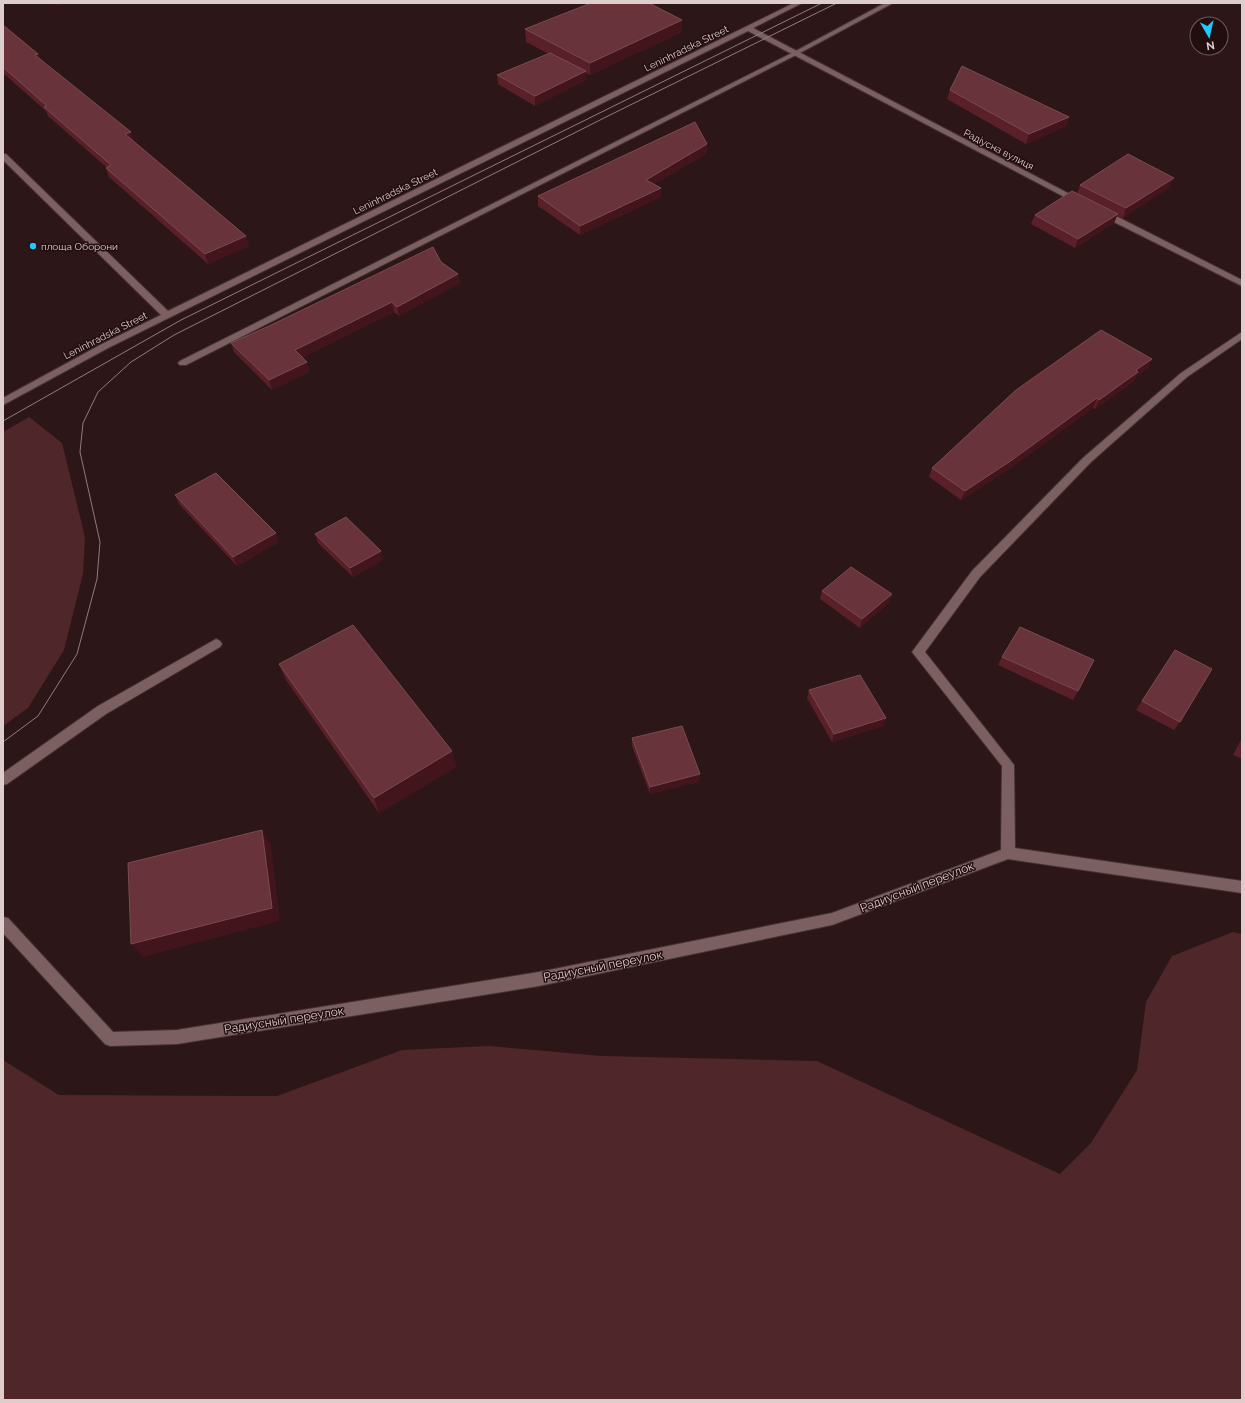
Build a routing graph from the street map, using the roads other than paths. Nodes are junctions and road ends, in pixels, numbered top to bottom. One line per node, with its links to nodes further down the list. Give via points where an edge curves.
1 (799, 3): 3 (street, Leninhradska Street)
2 (890, 3): 4 (street)
3 (749, 29): 4 (street, Радіусна вулиця); 7 (street, Leninhradska Street)
4 (796, 53): 6 (street, Радіусна вулиця, via 993,157); 9 (street)
5 (3, 156): 7 (street)
6 (1242, 283)
7 (167, 316): 10 (street, Leninhradska Street, via 105,346)
8 (1242, 335): 13 (street, via 1184,375 1087,460 976,574 918,652 1008,765)
9 (182, 363)
10 (3, 402)
11 (216, 644): 12 (street, via 102,710)
12 (3, 780)
13 (1008, 853): 14 (street, Радиусный переулок); 15 (street, Радиусный переулок, via 832,919 539,979 177,1037 110,1039)
14 (1242, 887)
15 (3, 923)

